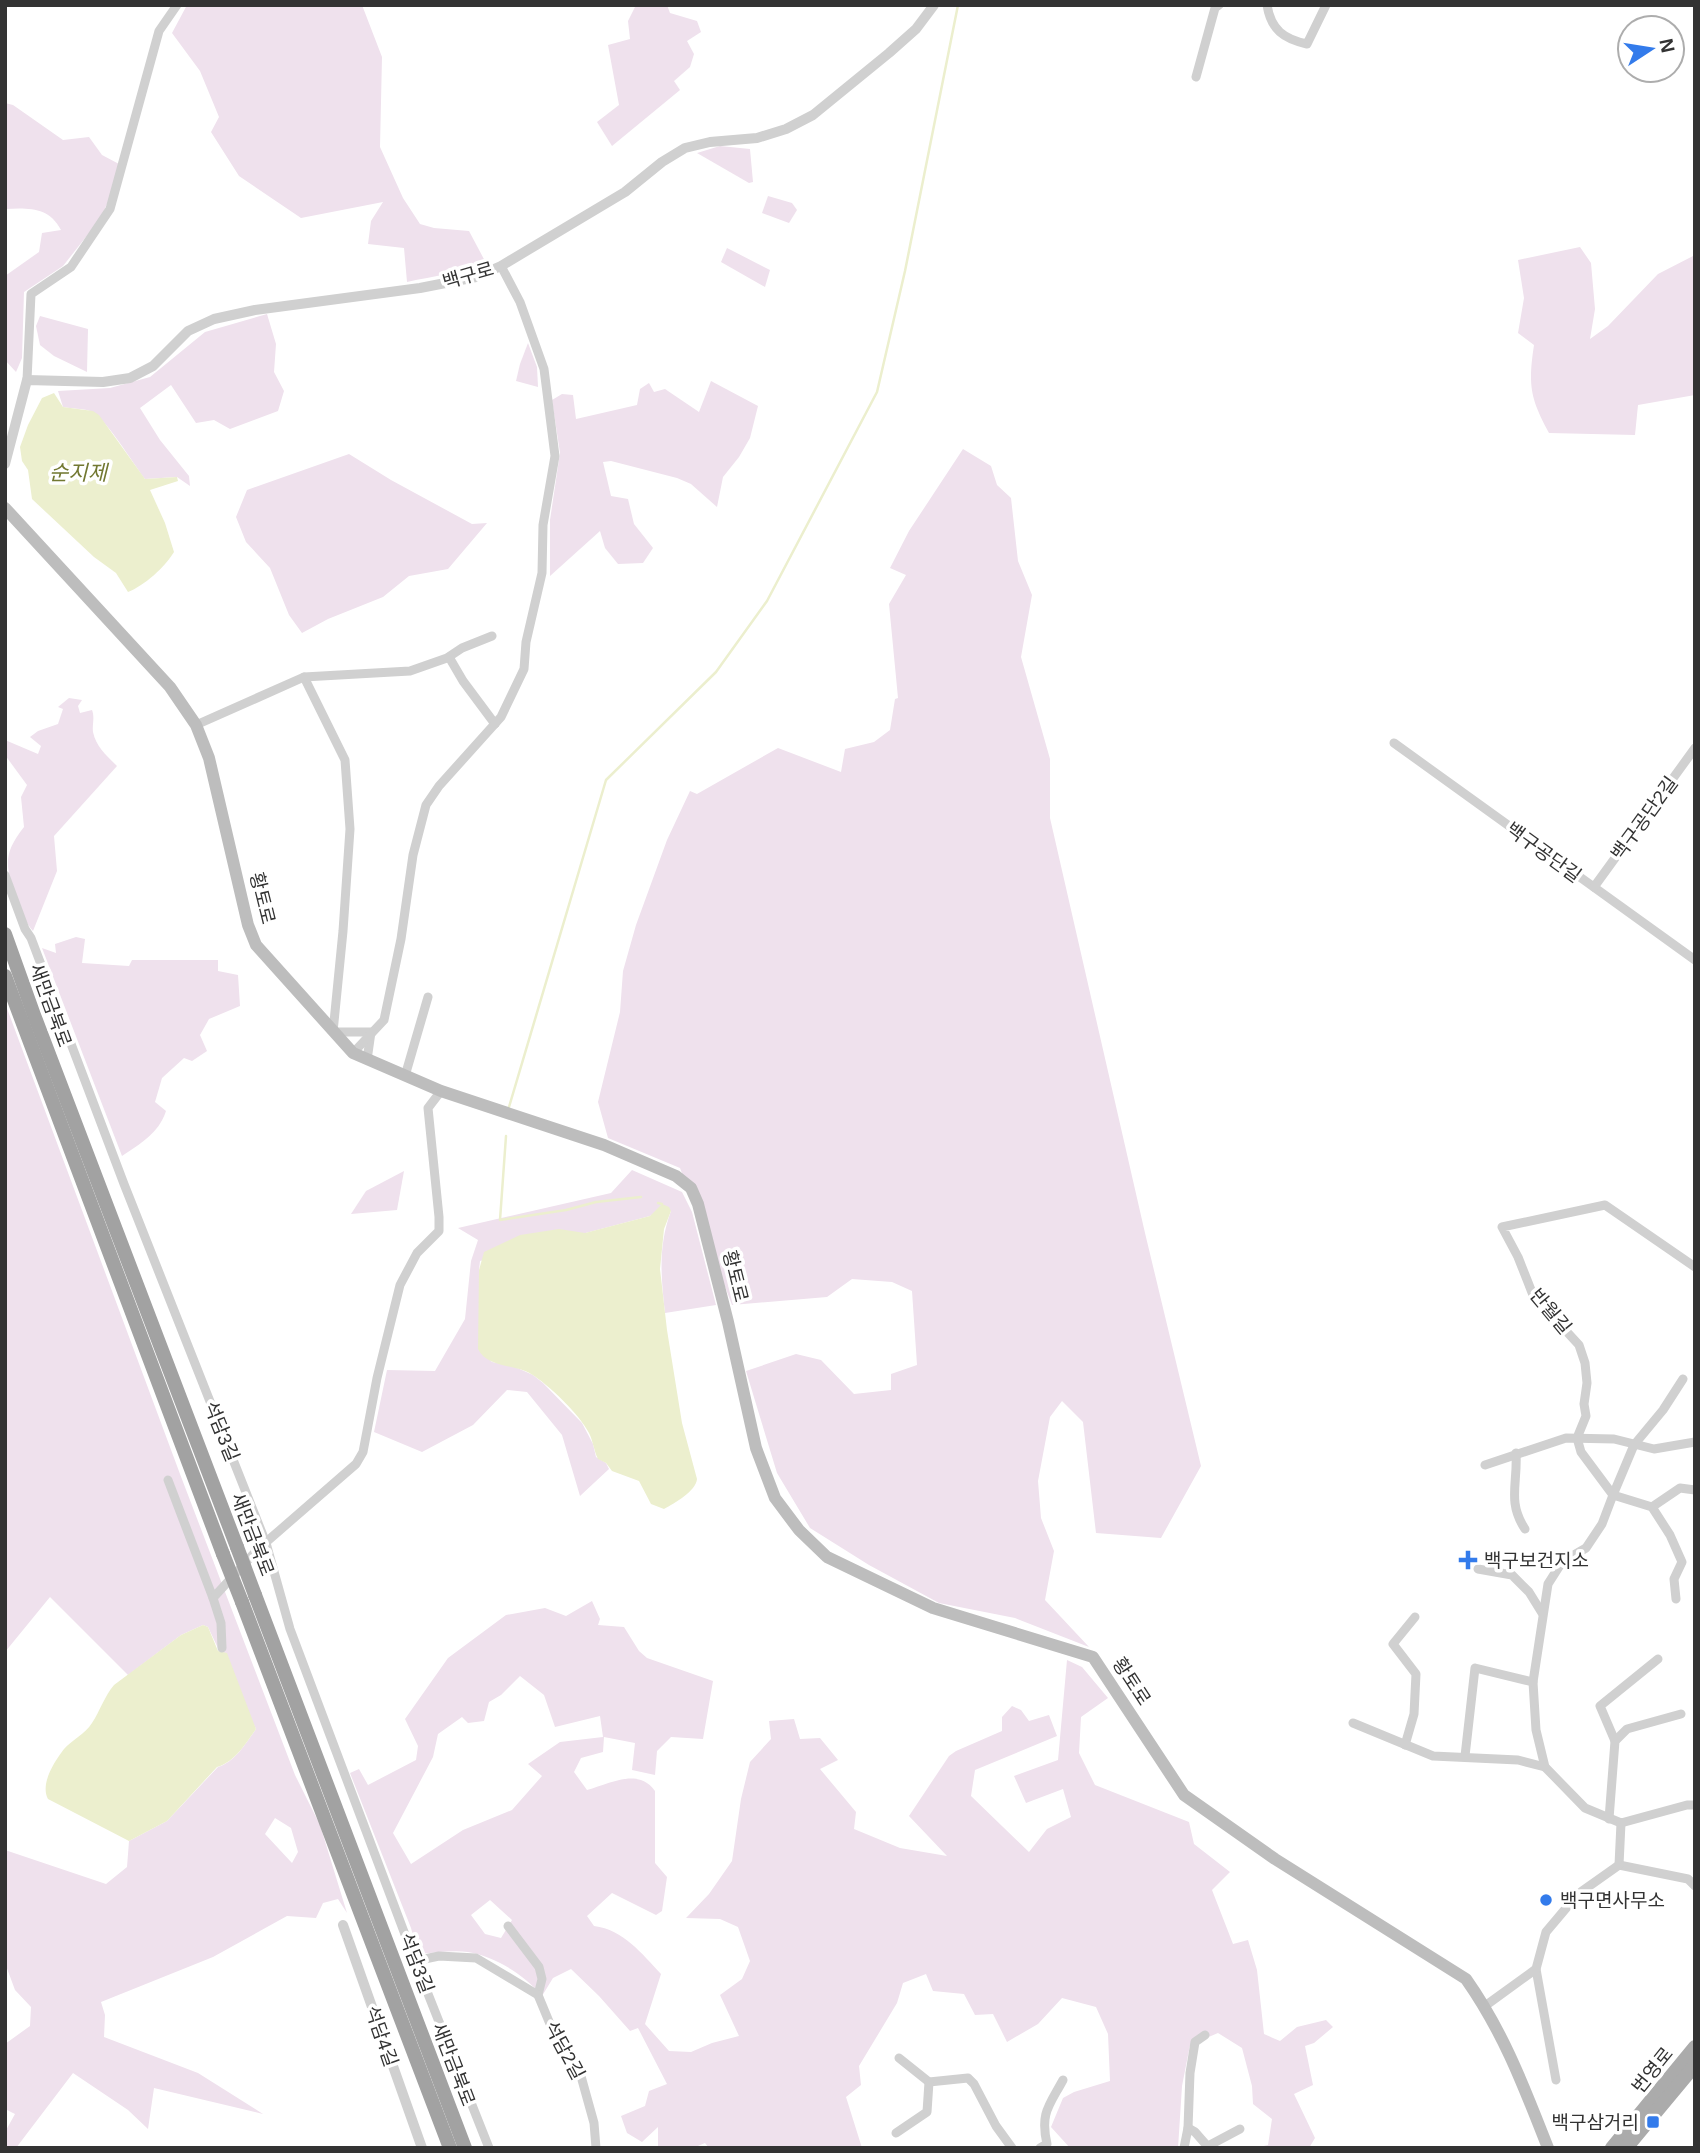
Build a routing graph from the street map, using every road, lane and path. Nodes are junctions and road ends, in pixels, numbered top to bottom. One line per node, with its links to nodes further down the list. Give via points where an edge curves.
1 (177, 5): 8 (street, via 159,31 110,209 71,267 32,294)
2 (934, 5): 7 (street, 백구로, via 916,29 813,116 757,138 685,148 625,192)
3 (1219, 5): 6 (street)
4 (1267, 5): 5 (street, via 1269,18 1286,39 1307,44)
5 (1326, 5)
6 (1196, 77)
7 (501, 266): 8 (street, 백구로, via 476,277 420,288 214,319 188,331 153,366 130,378); 15 (street, via 520,302 544,369 555,456 542,573 524,669)
8 (27, 380): 9 (street)
9 (5, 464)
10 (5, 508): 14 (main road, 황토로, via 170,687)
11 (492, 636): 12 (street)
12 (449, 657): 13 (street, via 410,671); 15 (street)
13 (304, 677): 14 (street); 24 (street, via 345,760 349,829)
14 (196, 724): 24 (main road, 황토로, via 209,758 256,945)
15 (495, 724): 25 (street, via 426,805 384,1020)
16 (1394, 743): 19 (street, 백구공단길)
17 (1695, 748): 19 (street, 백구공단2길)
18 (5, 875): 42 (street, 석담3길)
19 (1594, 887): 21 (street, 백구공단길)
20 (5, 934): 43 (highway, 새만금북로)
21 (1695, 960)
22 (5, 976): 43 (highway, 새만금북로)
23 (428, 997): 28 (street)
24 (333, 1032): 25 (street); 26 (main road, 황토로)
25 (371, 1032): 26 (street); 27 (street)
26 (353, 1053): 27 (main road, 황토로)
27 (367, 1060): 28 (main road, 황토로)
28 (405, 1076): 29 (main road, 황토로)
29 (441, 1091): 42 (street, via 428,1108 439,1231 417,1253 400,1285 363,1452 356,1464); 69 (main road, 황토로, via 604,1144 676,1176 691,1188 756,1448 775,1498 827,1557 933,1608 1093,1657 1184,1795 1275,1859 1466,1979)
30 (1695, 1267): 32 (street, 반월길, via 1605,1205 1502,1227 1533,1295 1579,1345 1587,1383 1586,1416)
31 (1683, 1380): 34 (street)
32 (1577, 1438): 34 (street, via 1614,1439); 35 (street); 39 (street, via 1581,1452)
33 (1695, 1442): 34 (street, via 1654,1449)
34 (1634, 1445): 39 (street)
35 (1517, 1453): 36 (street); 41 (street, via 1513,1499 1516,1516)
36 (1485, 1465)
37 (168, 1480): 45 (street)
38 (1695, 1490): 40 (street, via 1680,1488)
39 (1613, 1495): 40 (street); 48 (street, via 1586,1548 1562,1562 1548,1584)
40 (1652, 1507): 47 (street, via 1682,1562 1674,1578)
41 (1525, 1529)
42 (266, 1543): 45 (street); 66 (street, 석담3길, via 290,1629)
43 (230, 1550): 46 (highway, 새만금북로, bridge)
44 (1478, 1569): 48 (street, via 1512,1576)
45 (213, 1598): 50 (street)
46 (249, 1599): 82 (highway, 새만금북로); 83 (highway, 새만금북로)
47 (1676, 1599)
48 (1542, 1613): 52 (street)
49 (1415, 1617): 56 (street, via 1393,1644 1416,1674 1414,1714)
50 (222, 1648)
51 (1658, 1659): 55 (street, via 1600,1706)
52 (1533, 1682): 57 (street, via 1475,1668); 58 (street, via 1536,1730)
53 (1681, 1714): 55 (street, via 1627,1729)
54 (1353, 1723): 56 (street)
55 (1615, 1741): 60 (street)
56 (1405, 1745): 57 (street, via 1433,1756)
57 (1465, 1756): 58 (street)
58 (1545, 1767): 60 (street, via 1586,1808)
59 (1695, 1805): 61 (street)
60 (1609, 1819): 61 (street)
61 (1620, 1823): 62 (street)
62 (1619, 1865): 63 (street, via 1688,1879); 67 (street, via 1578,1894 1546,1932)
63 (1695, 1886)
64 (343, 1925): 81 (street, 석담4길)
65 (508, 1926): 68 (street, 석담2길, via 539,1967)
66 (415, 1961): 68 (street, via 439,1956 476,1958); 84 (street, 석담3길)
67 (1535, 1969): 69 (street); 75 (street)
68 (538, 1995): 85 (street, 석담2길, via 555,2036 579,2069)
69 (1485, 2006): 89 (main road, 황토로, via 1507,2045)
70 (1205, 2035): 77 (street, via 1195,2042)
71 (1695, 2047): 90 (main road, 번영로)
72 (899, 2058): 76 (street)
73 (1695, 2065): 91 (main road, 번영로)
74 (1063, 2080): 87 (street, via 1045,2113 1042,2124 1047,2144)
75 (1556, 2080)
76 (929, 2082): 79 (street, via 927,2112); 86 (street, via 968,2078)
77 (1188, 2128): 80 (street); 88 (street)
78 (1240, 2129): 80 (street)
79 (896, 2133)
80 (1209, 2147)
81 (422, 2148)
82 (450, 2148)
83 (465, 2148)
84 (489, 2148)
85 (596, 2148)
86 (1012, 2148)
87 (1040, 2148)
88 (1184, 2148)
89 (1548, 2148)
90 (1612, 2148)
91 (1626, 2148)

